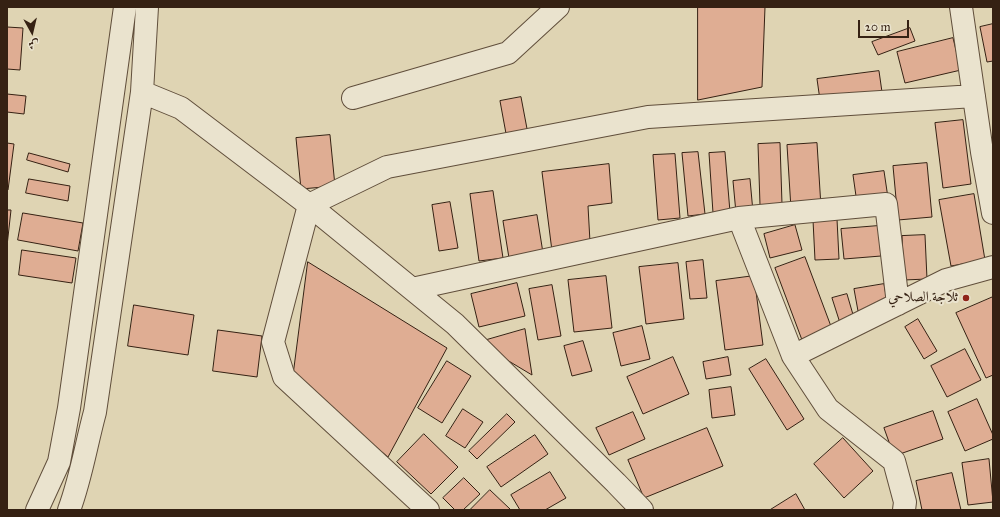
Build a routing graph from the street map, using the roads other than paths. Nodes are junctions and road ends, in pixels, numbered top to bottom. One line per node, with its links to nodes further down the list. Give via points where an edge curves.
1 (125, 7): 16 (street)
2 (147, 7): 5 (street)
3 (558, 7): 7 (street, via 508,53)
4 (961, 7): 6 (street)
5 (142, 92): 8 (street, via 181,108); 15 (street, via 95,412)
6 (974, 96): 8 (street, via 648,117 387,167); 9 (street)
7 (353, 98)
8 (309, 205): 12 (street); 19 (street, via 273,342 284,377)
9 (993, 213)
10 (739, 218): 12 (street); 13 (street, via 886,204); 14 (street)
11 (993, 267): 13 (street, via 946,280)
12 (412, 289): 20 (street, via 455,324)
13 (898, 304): 14 (street)
14 (793, 356): 21 (street, via 828,409 894,461 905,502)
15 (89, 432): 16 (street); 18 (street, via 83,466)
16 (62, 447): 17 (street, via 59,462)
17 (37, 510)
18 (69, 510)
19 (428, 510)
20 (642, 510)
21 (904, 510)

